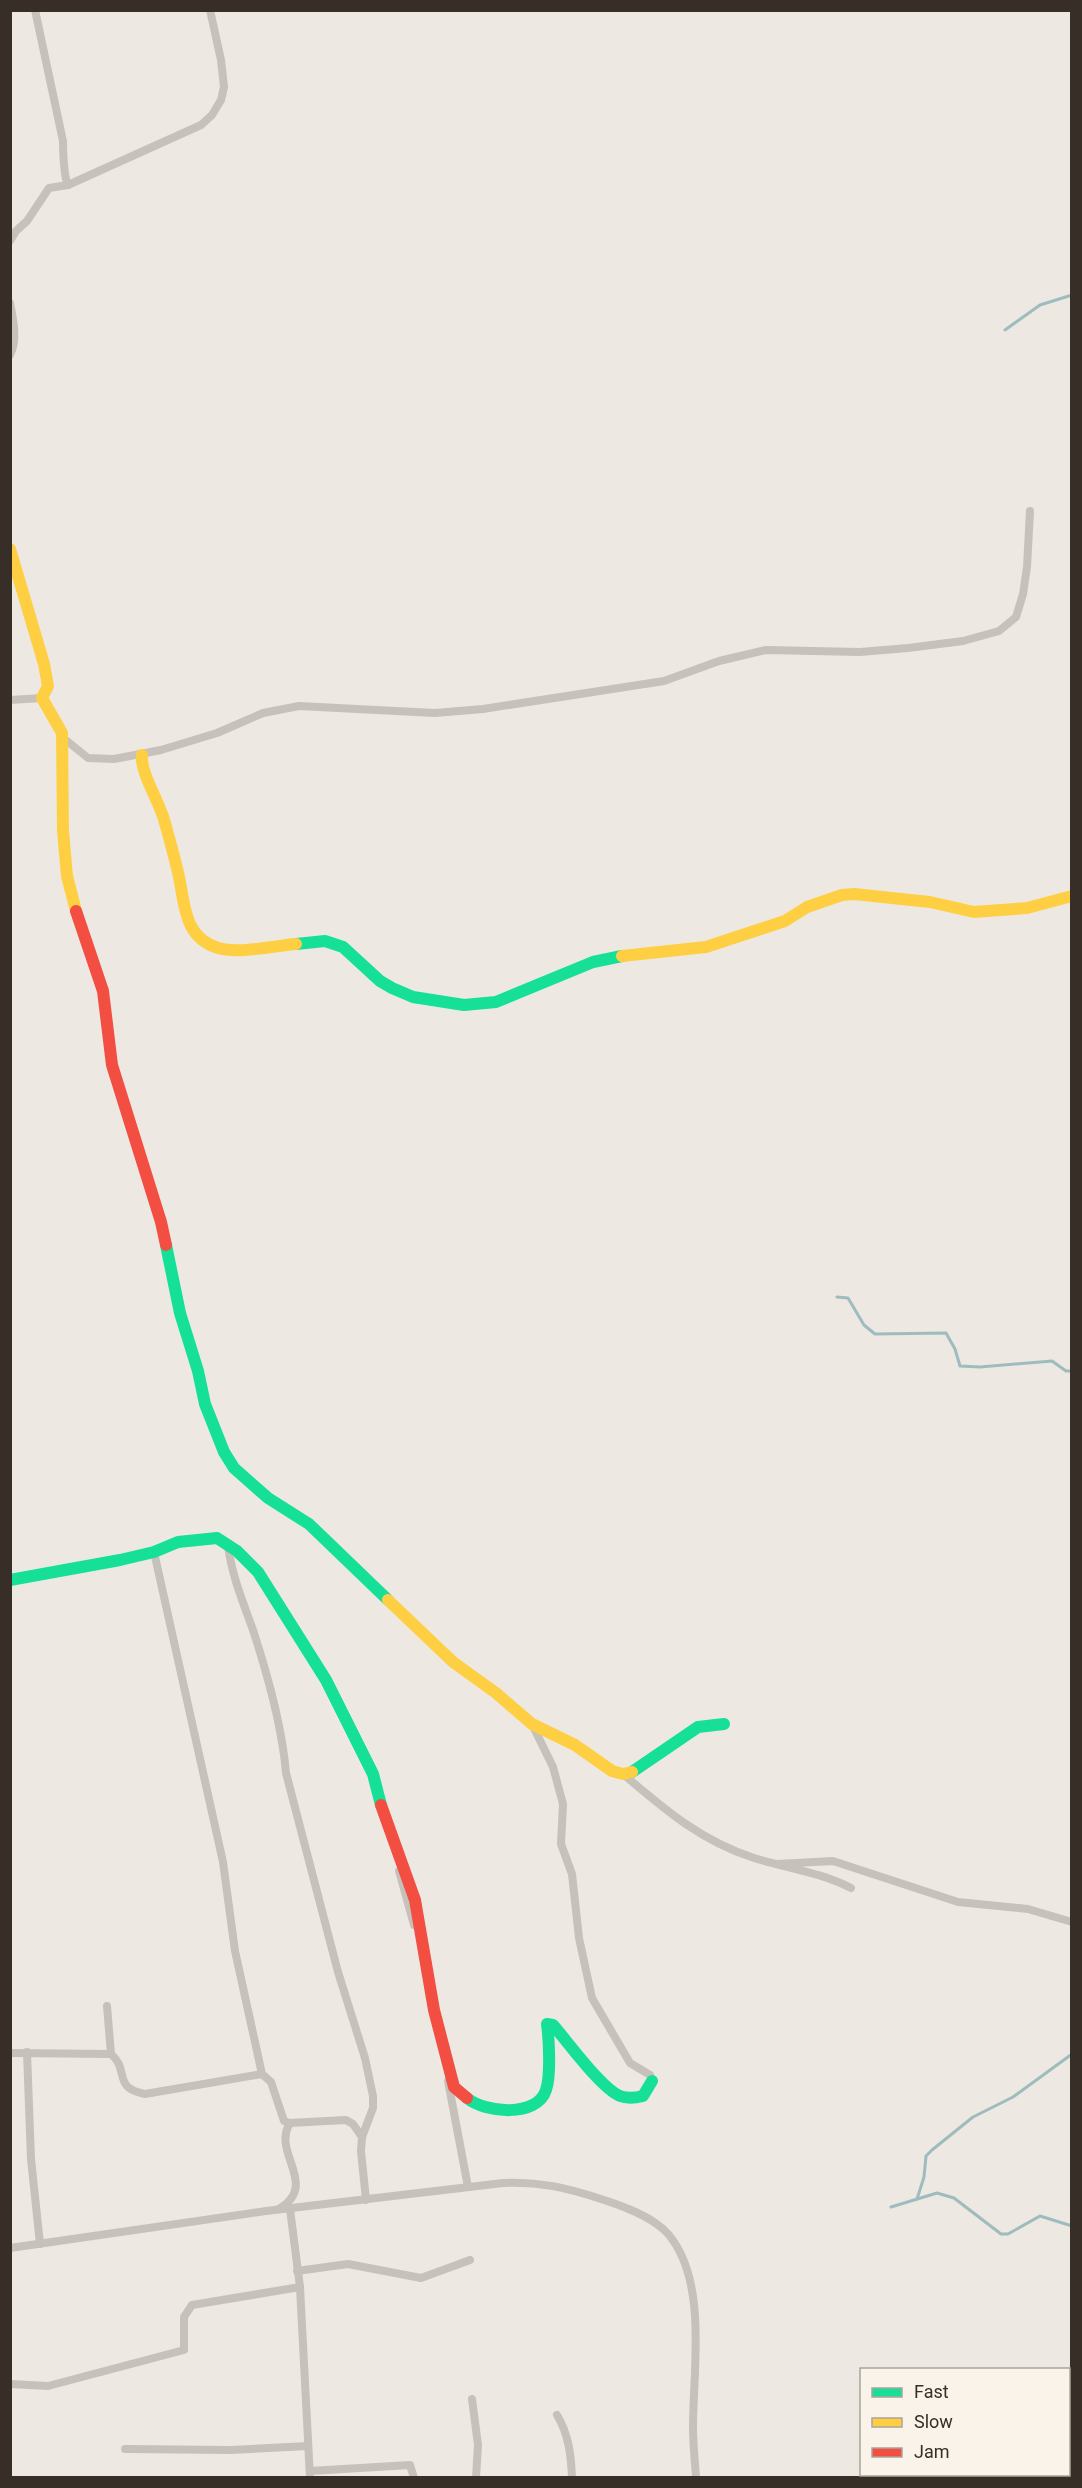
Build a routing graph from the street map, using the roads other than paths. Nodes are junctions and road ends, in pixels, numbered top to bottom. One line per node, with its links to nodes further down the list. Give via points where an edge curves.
1 (35, 10): 3 (street, via 63,141 64,177)
2 (210, 10): 3 (street, via 224,87 212,115 201,125)
3 (68, 185): 4 (street, via 49,188)
4 (10, 241)
5 (10, 303): 6 (street, via 14,332)
6 (10, 355)
7 (1030, 512): 12 (street, via 1023,594 1016,617 999,631 943,645 860,652 766,650 708,664 664,681 483,709 435,713 320,706 280,709)
8 (10, 549): 9 (street, via 44,664 48,686)
9 (42, 698): 10 (street); 11 (street, via 62,733)
10 (10, 700)
11 (61, 741): 12 (street, via 67,741 88,758); 17 (street, via 67,876 103,991 112,1065 161,1222 205,1404 224,1452 245,1479 309,1524 453,1662)
12 (142, 755): 13 (street, via 141,765 161,806 184,912 200,938 219,948 251,949 326,941 353,954 392,988 435,1001 464,1005 496,1002 599,960 706,947 785,921 807,906 842,895 930,902 974,912 1027,908)
13 (1071, 896)
14 (228, 1546): 15 (street, via 213,1537 178,1542); 20 (street, via 258,1572 326,1680 367,1761); 31 (street, via 235,1582 254,1632 276,1714 286,1773 338,1972 365,2058 373,2108)
15 (154, 1552): 16 (street); 28 (street, via 223,1862 235,1951)
16 (10, 1580)
17 (532, 1724): 19 (street); 29 (street, via 553,1767 563,1804 561,1844 572,1874 579,1938 592,1998 630,2063)
18 (724, 1724): 19 (street, via 698,1727 656,1758)
19 (623, 1774): 21 (street, via 698,1833)
20 (387, 1821): 29 (street, via 414,1900 434,2010 454,2087 472,2102 495,2110 533,2105 546,2091 547,2024 553,2025 608,2088 621,2096 643,2096); 32 (street, via 419,1947)
21 (777, 1864): 22 (street); 23 (street, via 833,1860 958,1902 1028,1909)
22 (851, 1888)
23 (1071, 1922)
24 (107, 2006): 27 (street)
25 (27, 2052): 26 (street); 27 (street); 36 (street)
26 (10, 2053)
27 (111, 2054): 28 (street, via 119,2061 124,2083 134,2092 145,2094)
28 (262, 2074): 30 (street, via 271,2082 284,2121)
29 (651, 2078)
30 (290, 2123): 31 (street, via 346,2120); 35 (street, via 285,2142 296,2188 289,2202)
31 (362, 2137): 33 (street)
32 (468, 2187): 33 (street); 50 (street, via 529,2181 552,2185 614,2203 657,2224 669,2235 690,2280 696,2321)
33 (366, 2200): 34 (street)
34 (290, 2209): 35 (street); 39 (street)
35 (277, 2210): 36 (street)
36 (40, 2244): 37 (street)
37 (10, 2248)
38 (470, 2260): 39 (street, via 421,2278 348,2264)
39 (297, 2271): 40 (street)
40 (300, 2287): 41 (street, via 192,2305 184,2317 184,2350 48,2386); 44 (street)
41 (10, 2384)
42 (472, 2399): 48 (street, via 478,2445)
43 (557, 2415): 49 (street, via 565,2428)
44 (308, 2446): 45 (street); 46 (street)
45 (125, 2449)
46 (310, 2474): 47 (street, via 410,2464)
47 (414, 2478)
48 (477, 2478)
49 (572, 2478)
50 (696, 2478)

